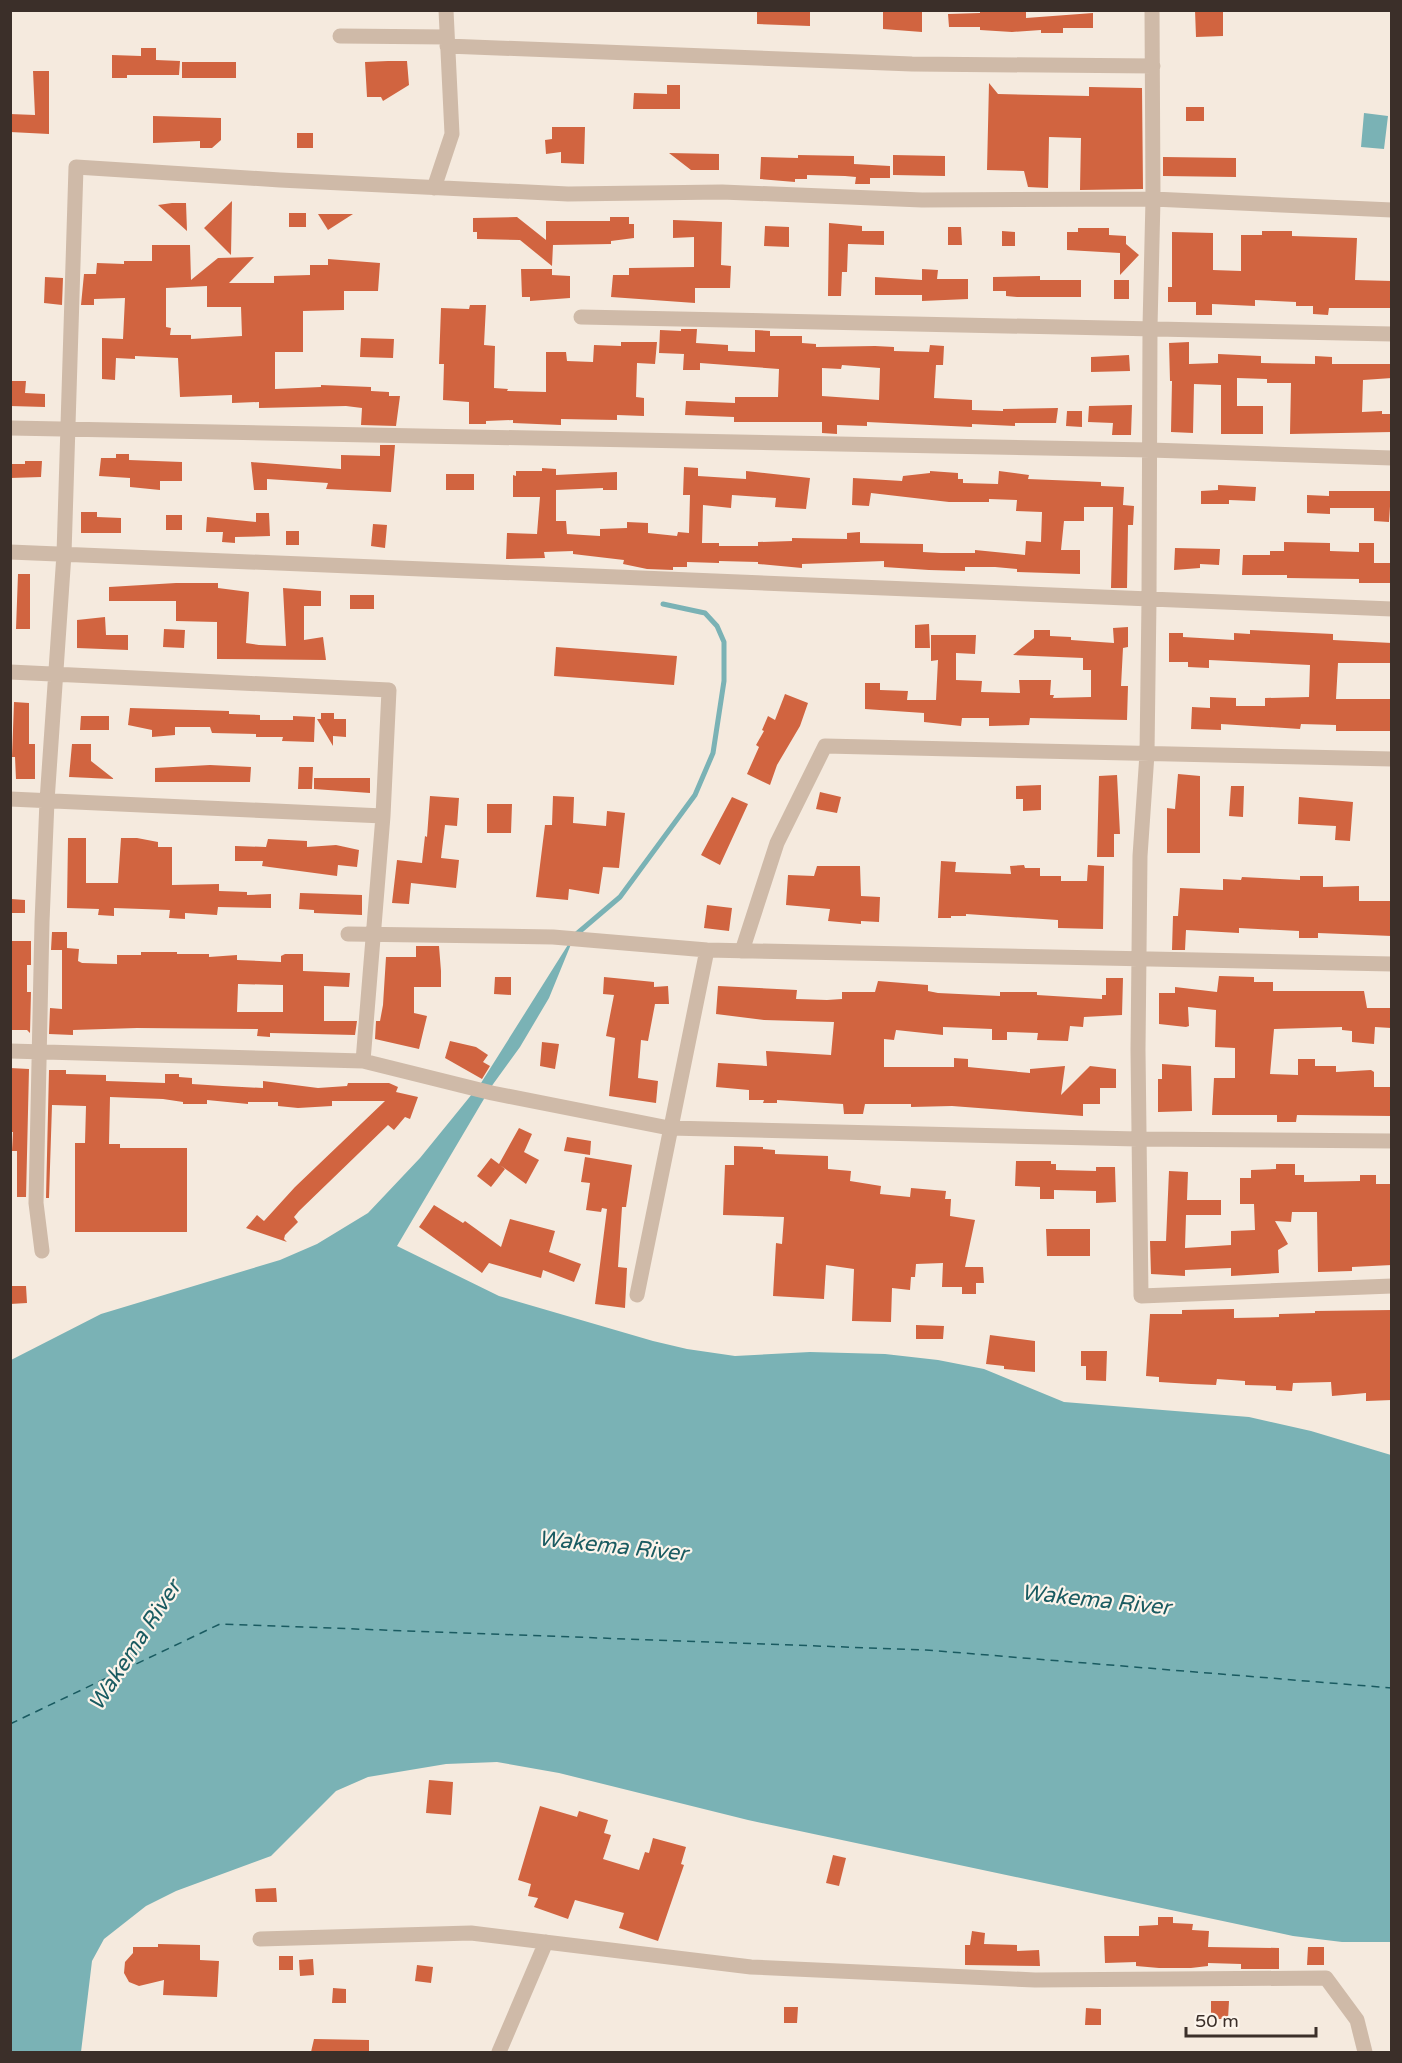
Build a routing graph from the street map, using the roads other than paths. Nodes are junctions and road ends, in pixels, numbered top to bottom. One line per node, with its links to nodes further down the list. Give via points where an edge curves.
1 (446, 10): 4 (street)
2 (1152, 10): 5 (street)
3 (340, 36): 4 (street)
4 (446, 41): 5 (street, via 912,64); 6 (street, via 452,134)
5 (1153, 66): 7 (street)
6 (434, 188): 7 (street, via 568,194 722,192 922,200); 13 (street, via 76,167)
7 (1154, 199): 8 (street); 10 (street)
8 (1392, 210)
9 (581, 316): 10 (street)
10 (1150, 327): 11 (street); 14 (street)
11 (1392, 334)
12 (10, 428): 13 (street)
13 (69, 429): 14 (street); 17 (street)
14 (1150, 450): 15 (street); 18 (street)
15 (1392, 458)
16 (10, 552): 17 (street)
17 (64, 554): 18 (street); 21 (street)
18 (1149, 600): 19 (street); 22 (street)
19 (1392, 609)
20 (10, 672): 21 (street)
21 (57, 674): 25 (street); 26 (street, via 389,690)
22 (1147, 754): 23 (street); 30 (street, via 825,746 777,843); 31 (street, via 1140,856)
23 (1392, 759)
24 (10, 799): 25 (street)
25 (47, 801): 26 (street); 34 (street)
26 (383, 816): 27 (street)
27 (374, 933): 28 (street); 29 (street, via 553,937); 35 (street)
28 (348, 934)
29 (707, 950): 30 (street); 36 (street)
30 (742, 951): 31 (street)
31 (1141, 959): 32 (street); 37 (street)
32 (1392, 964)
33 (10, 1051): 34 (street)
34 (39, 1053): 35 (street); 39 (street, via 36,1203)
35 (363, 1062): 36 (street, via 492,1093)
36 (669, 1128): 37 (street); 41 (street)
37 (1138, 1139): 38 (street); 40 (street, via 1141,1296)
38 (1392, 1141)
39 (42, 1251)
40 (1392, 1286)
41 (637, 1295)
42 (260, 1939): 43 (street, via 471,1933)
43 (546, 1942): 44 (street); 45 (street, via 751,1967 1035,1980 1326,1978 1357,2020)
44 (499, 2052)
45 (1365, 2052)

